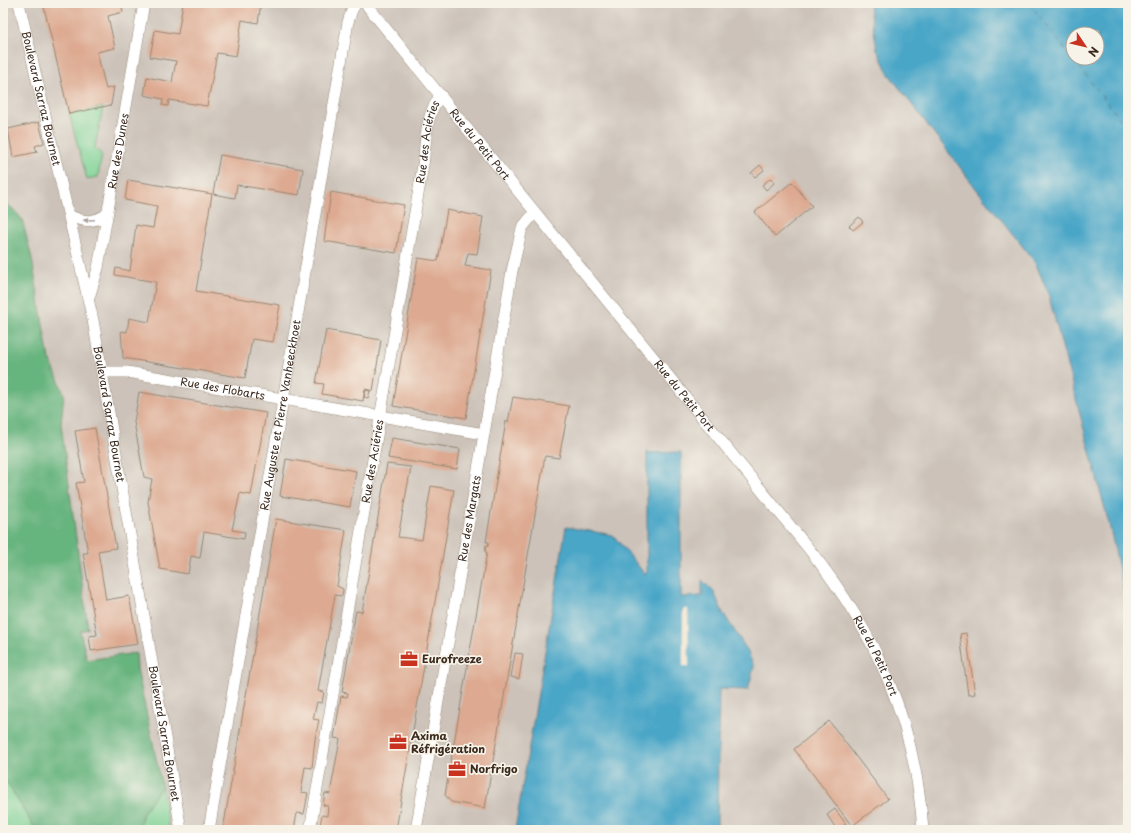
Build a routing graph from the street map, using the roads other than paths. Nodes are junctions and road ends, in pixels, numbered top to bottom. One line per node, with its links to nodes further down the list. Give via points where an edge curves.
1 (19, 3): 8 (street, Boulevard Sarraz Bournet)
2 (144, 3): 7 (street, Rue des Dunes)
3 (356, 3): 11 (street, Rue Auguste et Pierre Vanheeckhoet, via 348,22)
4 (365, 3): 5 (street, Rue du Petit Port)
5 (441, 95): 6 (street, Rue du Petit Port); 12 (street, Rue des Aciéries, via 430,116)
6 (535, 212): 13 (street, Rue des Margats, via 524,224 518,242); 18 (street, Rue du Petit Port, via 813,554 847,600 874,647 903,720 914,763)
7 (107, 214): 8 (street, one-way to 8, via 89,222); 9 (street, Rue des Dunes, via 96,276)
8 (70, 216): 9 (street, Boulevard Sarraz Bournet)
9 (89, 298): 10 (street, Boulevard Sarraz Bournet)
10 (102, 372): 11 (street, Rue des Flobarts, via 132,373); 14 (street, Boulevard Sarraz Bournet)
11 (284, 399): 12 (street, Rue des Flobarts); 15 (street, Rue Auguste et Pierre Vanheeckhoet)
12 (380, 416): 13 (street, Rue des Flobarts); 16 (street, Rue des Aciéries)
13 (484, 434): 17 (street, Rue des Margats)
14 (181, 830)
15 (209, 830)
16 (310, 830)
17 (416, 830)
18 (923, 830)

